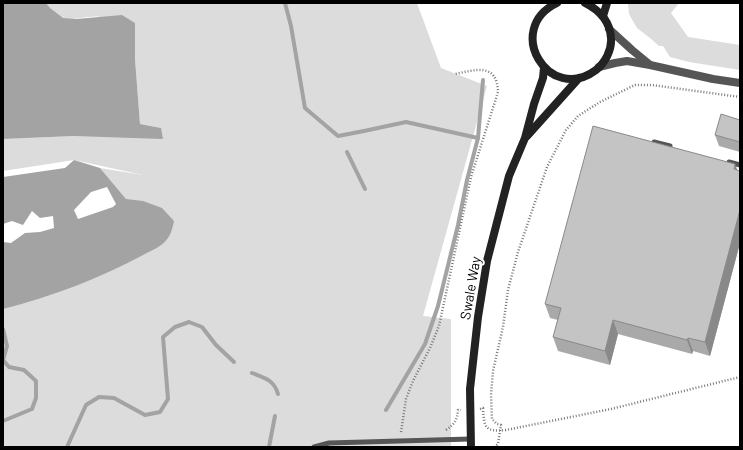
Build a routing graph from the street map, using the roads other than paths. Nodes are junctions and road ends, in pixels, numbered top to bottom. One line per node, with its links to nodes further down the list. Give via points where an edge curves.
1 (557, 3): 8 (street, via 545,10 537,20 533,32 536,57)
2 (585, 3): 4 (street)
3 (607, 3): 4 (street)
4 (603, 16): 5 (street)
5 (609, 29): 6 (street); 7 (street, via 610,49)
6 (650, 65): 7 (street, via 627,61); 10 (street)
7 (599, 67): 9 (street)
8 (544, 68): 9 (street, via 566,79); 11 (street, Swale Way)
9 (579, 78): 11 (street, Swale Way)
10 (740, 83)
11 (525, 138): 16 (street, Swale Way, via 509,176 487,261 470,389)
12 (654, 142): 13 (lane)
13 (676, 148)
14 (726, 161): 15 (lane)
15 (740, 165)
16 (471, 443): 17 (lane, via 432,440)
17 (328, 445): 18 (lane)
18 (314, 447)

